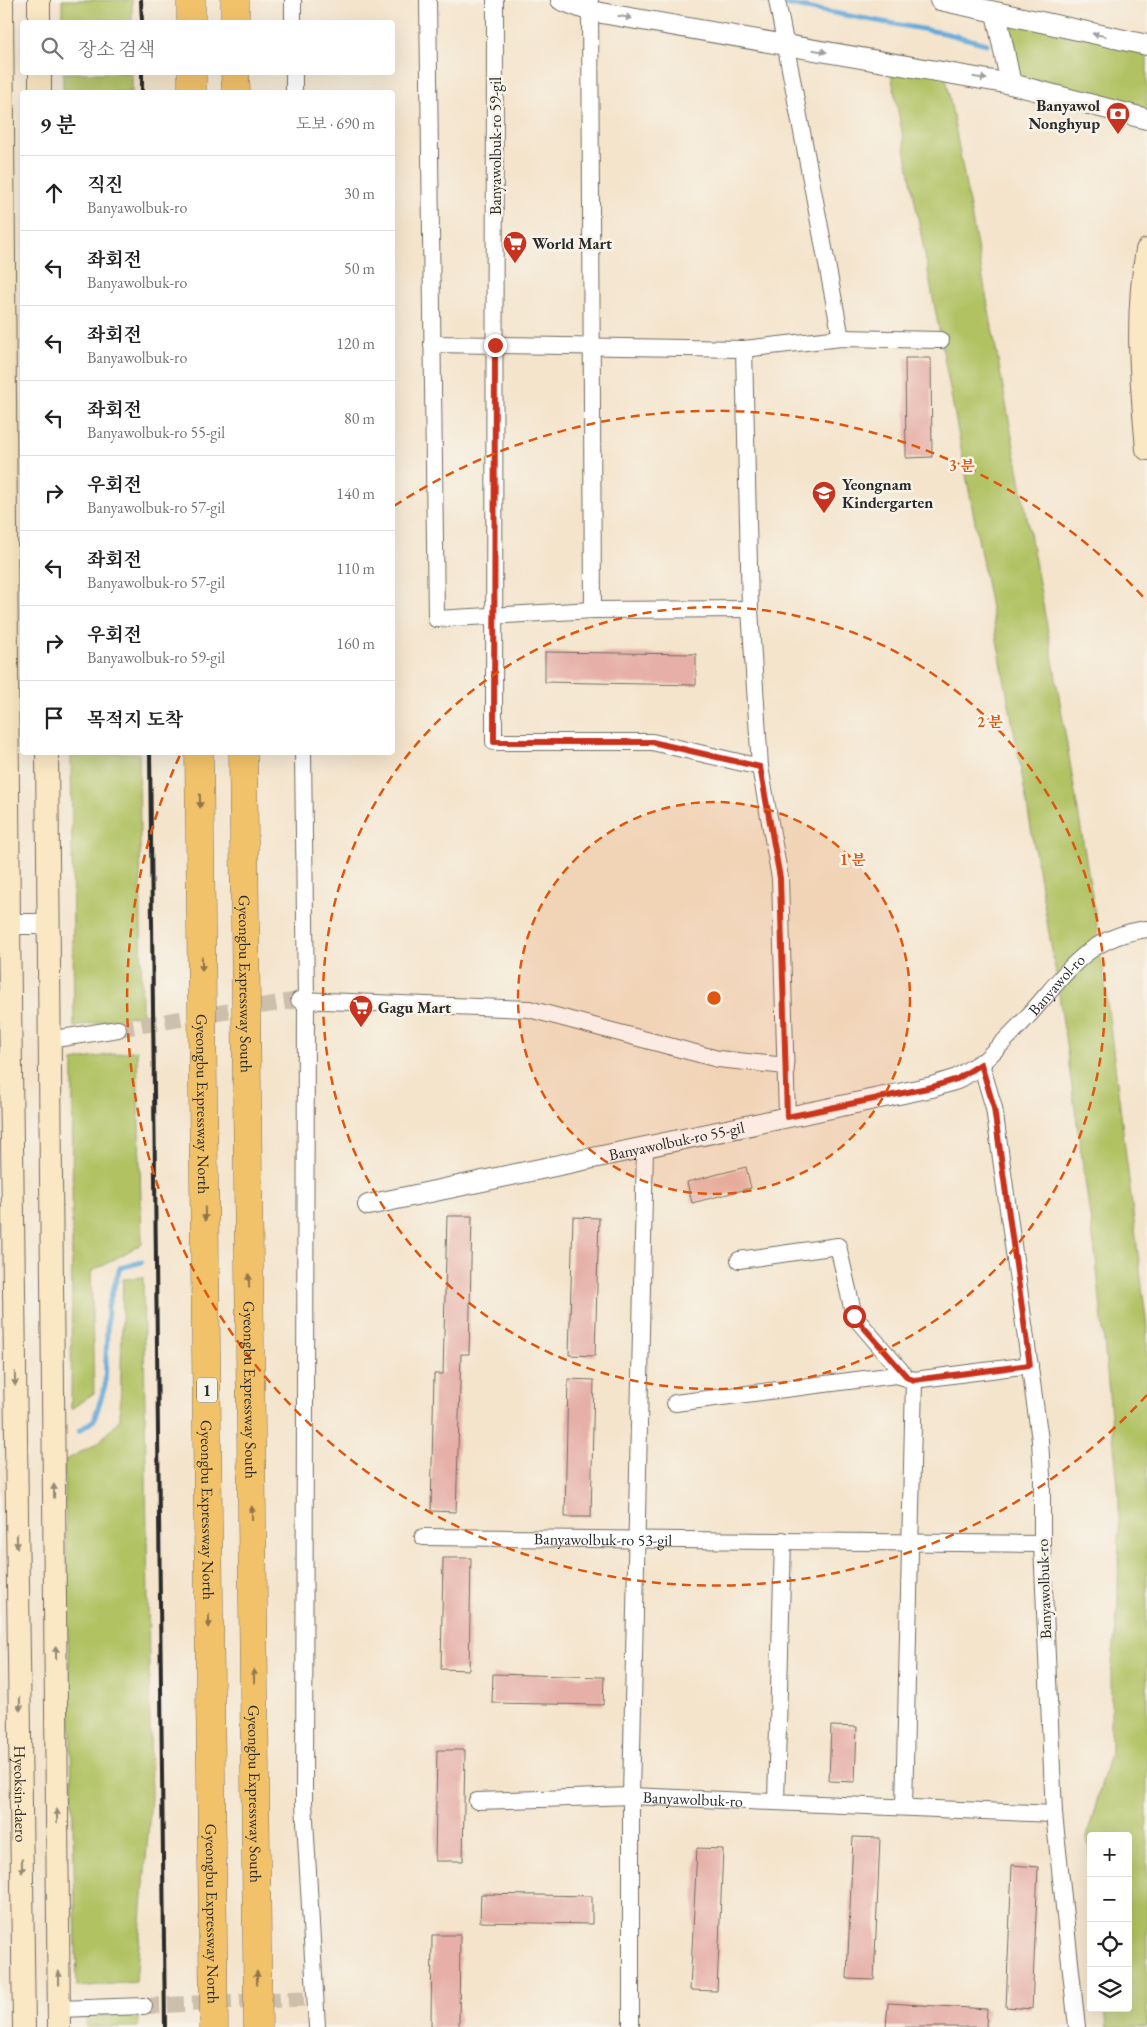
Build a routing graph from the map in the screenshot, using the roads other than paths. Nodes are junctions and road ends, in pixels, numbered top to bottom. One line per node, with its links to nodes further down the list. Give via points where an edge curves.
1 (2, 0): 30 (main road, Hyeoksin-daero)
2 (39, 0): 13 (main road)
3 (191, 0): 14 (highway)
4 (234, 0): 15 (highway)
5 (293, 0): 16 (street)
6 (428, 0): 33 (street)
7 (495, 0): 34 (street, Banyawolbuk-ro 59-gil)
8 (561, 0): 11 (street)
9 (777, 0): 17 (street)
10 (940, 0): 12 (street)
11 (590, 5): 17 (street, one-way to 17); 35 (street)
12 (996, 13): 18 (street, one-way to 12); 23 (street)
13 (39, 20)
14 (191, 20)
15 (235, 20)
16 (293, 20)
17 (786, 45): 23 (street, one-way to 23); 31 (street)
18 (1147, 45)
19 (40, 75): 24 (main road)
20 (192, 75): 25 (highway)
21 (235, 75): 26 (highway)
22 (294, 75): 27 (street)
23 (1011, 84): 28 (street)
24 (40, 90)
25 (192, 90)
26 (236, 90)
27 (294, 90)
28 (1147, 119)
29 (1147, 250): 37 (main road, via 1139,350)
30 (1, 260): 46 (main road, Hyeoksin-daero)
31 (841, 338): 32 (street); 36 (street)
32 (941, 340)
33 (432, 344): 34 (street); 40 (street, via 436,619)
34 (495, 345): 35 (street); 40 (street, Banyawolbuk-ro 59-gil)
35 (592, 345): 36 (street); 39 (street)
36 (744, 349): 38 (street)
37 (1147, 449)
38 (750, 609): 39 (street); 45 (street)
39 (593, 610): 40 (street)
40 (494, 617): 45 (street, Banyawolbuk-ro 59-gil, via 494,742 652,742)
41 (47, 755): 47 (main road)
42 (199, 755): 74 (highway, Gyeongbu Expressway North / 1, one-way to 74)
43 (243, 755): 75 (highway, Gyeongbu Expressway South, one-way to 43)
44 (303, 755): 49 (street)
45 (760, 767): 53 (street, via 780,878)
46 (4, 924): 47 (street); 73 (main road, Hyeoksin-daero, one-way to 73)
47 (48, 924): 51 (main road)
48 (1147, 929): 52 (street, Banyawol-ro, via 1127,932 1094,947 1080,958)
49 (303, 1000): 53 (street, via 530,1009 718,1059); 76 (street, via 304,1803)
50 (118, 1029): 51 (street)
51 (49, 1040): 72 (main road, one-way to 51)
52 (981, 1064): 54 (street, Banyawolbuk-ro 55-gil, via 957,1079 932,1087); 58 (street, Banyawolbuk-ro, via 994,1108)
53 (786, 1066): 54 (street)
54 (787, 1117): 55 (street, Banyawolbuk-ro 55-gil)
55 (645, 1147): 56 (street, Banyawolbuk-ro 55-gil); 62 (street)
56 (368, 1205)
57 (740, 1260): 59 (street, via 838,1246 854,1316)
58 (1030, 1365): 59 (street); 65 (street, Banyawolbuk-ro, via 1041,1449)
59 (911, 1379): 60 (street, via 896,1376); 64 (street)
60 (675, 1403)
61 (423, 1537): 62 (street, Banyawolbuk-ro 53-gil)
62 (636, 1538): 63 (street, Banyawolbuk-ro 53-gil); 66 (street)
63 (783, 1540): 64 (street, Banyawolbuk-ro 53-gil); 68 (street)
64 (910, 1542): 65 (street, Banyawolbuk-ro 53-gil); 69 (street)
65 (1042, 1544): 70 (street, Banyawolbuk-ro)
66 (631, 1796): 67 (street, Banyawolbuk-ro); 68 (street, Banyawolbuk-ro); 77 (street)
67 (477, 1801)
68 (776, 1802): 69 (street, Banyawolbuk-ro)
69 (904, 1807): 70 (street, Banyawolbuk-ro)
70 (1054, 1814): 78 (street, Banyawolbuk-ro)
71 (144, 2006): 72 (street)
72 (59, 2018)
73 (24, 2027)
74 (214, 2027)
75 (258, 2027)
76 (317, 2027)
77 (631, 2027)
78 (1077, 2027)

